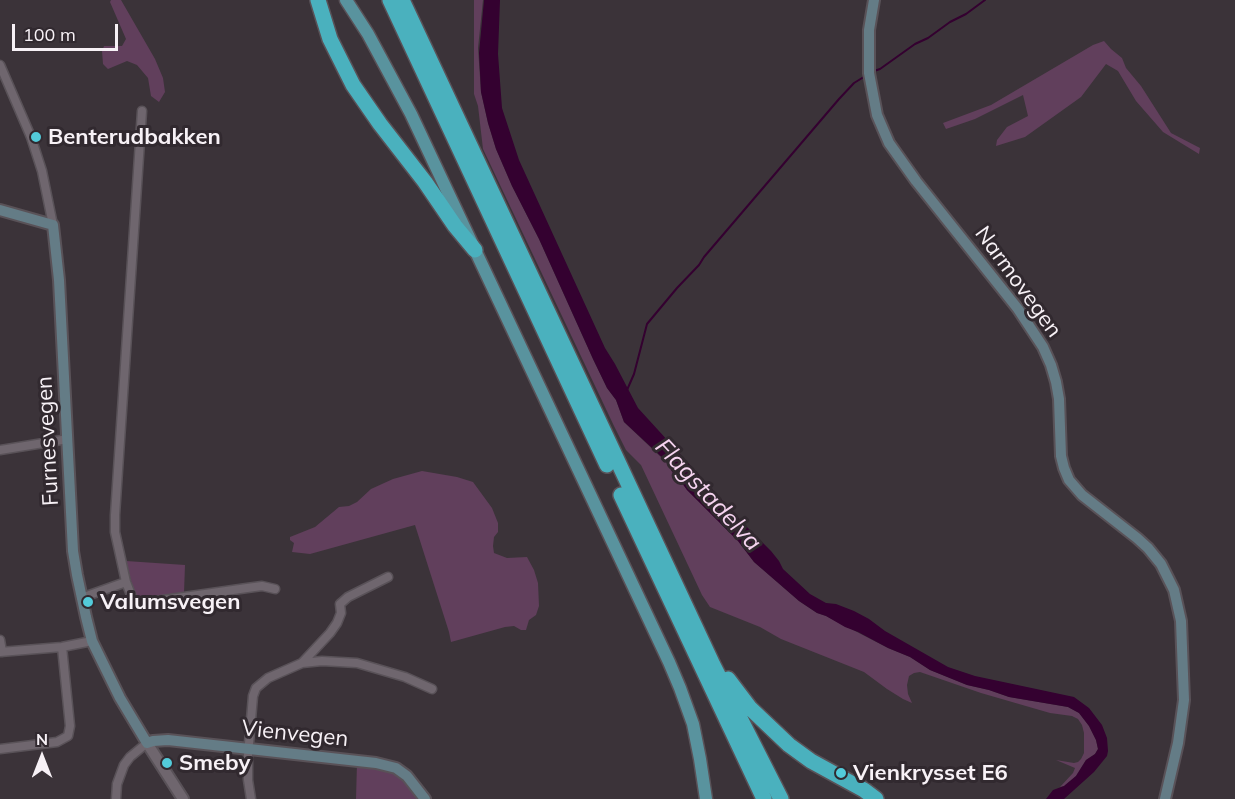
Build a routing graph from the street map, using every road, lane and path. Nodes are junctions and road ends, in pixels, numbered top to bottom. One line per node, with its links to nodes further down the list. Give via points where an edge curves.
1 (318, 0): 10 (highway, via 330,39 353,85)
2 (346, 0): 10 (main road, via 411,114)
3 (390, 0): 33 (highway)
4 (402, 0): 22 (highway)
5 (874, 0): 27 (main road, Narmovegen, via 869,30 870,82 884,134 1043,347 1056,382 1061,456 1069,480 1148,548 1169,578 1181,621 1184,682 1182,722)
6 (0, 65): 9 (street, Furnesvegen, via 31,137)
7 (142, 111): 14 (street, via 115,515)
8 (0, 210): 9 (main road)
9 (53, 225): 11 (main road, Furnesvegen)
10 (475, 250): 32 (main road, via 678,681 696,736)
11 (68, 439): 12 (street); 16 (main road, Furnesvegen, via 73,551)
12 (0, 450)
13 (388, 577): 21 (street, via 336,605 340,613 337,623)
14 (126, 582): 15 (street, via 134,600 142,603 262,586); 16 (street)
15 (275, 589)
16 (81, 598): 18 (main road, Furnesvegen)
17 (0, 640): 20 (street)
18 (92, 641): 19 (street); 24 (main road, Furnesvegen)
19 (62, 647): 20 (street); 26 (street, via 68,736 57,742)
20 (1, 652)
21 (302, 663): 23 (street, via 357,663); 25 (street, via 268,678 256,688)
22 (713, 665): 34 (highway); 35 (highway, via 789,745)
23 (432, 689)
24 (147, 743): 25 (main road, Vienvegen, via 168,740); 28 (street, via 124,765); 29 (street, Furnesvegen)
25 (249, 748): 30 (street); 31 (main road, Vienvegen, via 396,768)
26 (0, 749)
27 (1171, 769): 36 (main road, Narmovegen); 37 (main road, Narmovegen)
28 (116, 799)
29 (183, 799)
30 (251, 799)
31 (424, 799)
32 (706, 799)
33 (764, 799)
34 (781, 799)
35 (876, 799)
36 (1157, 799)
37 (1165, 799)

